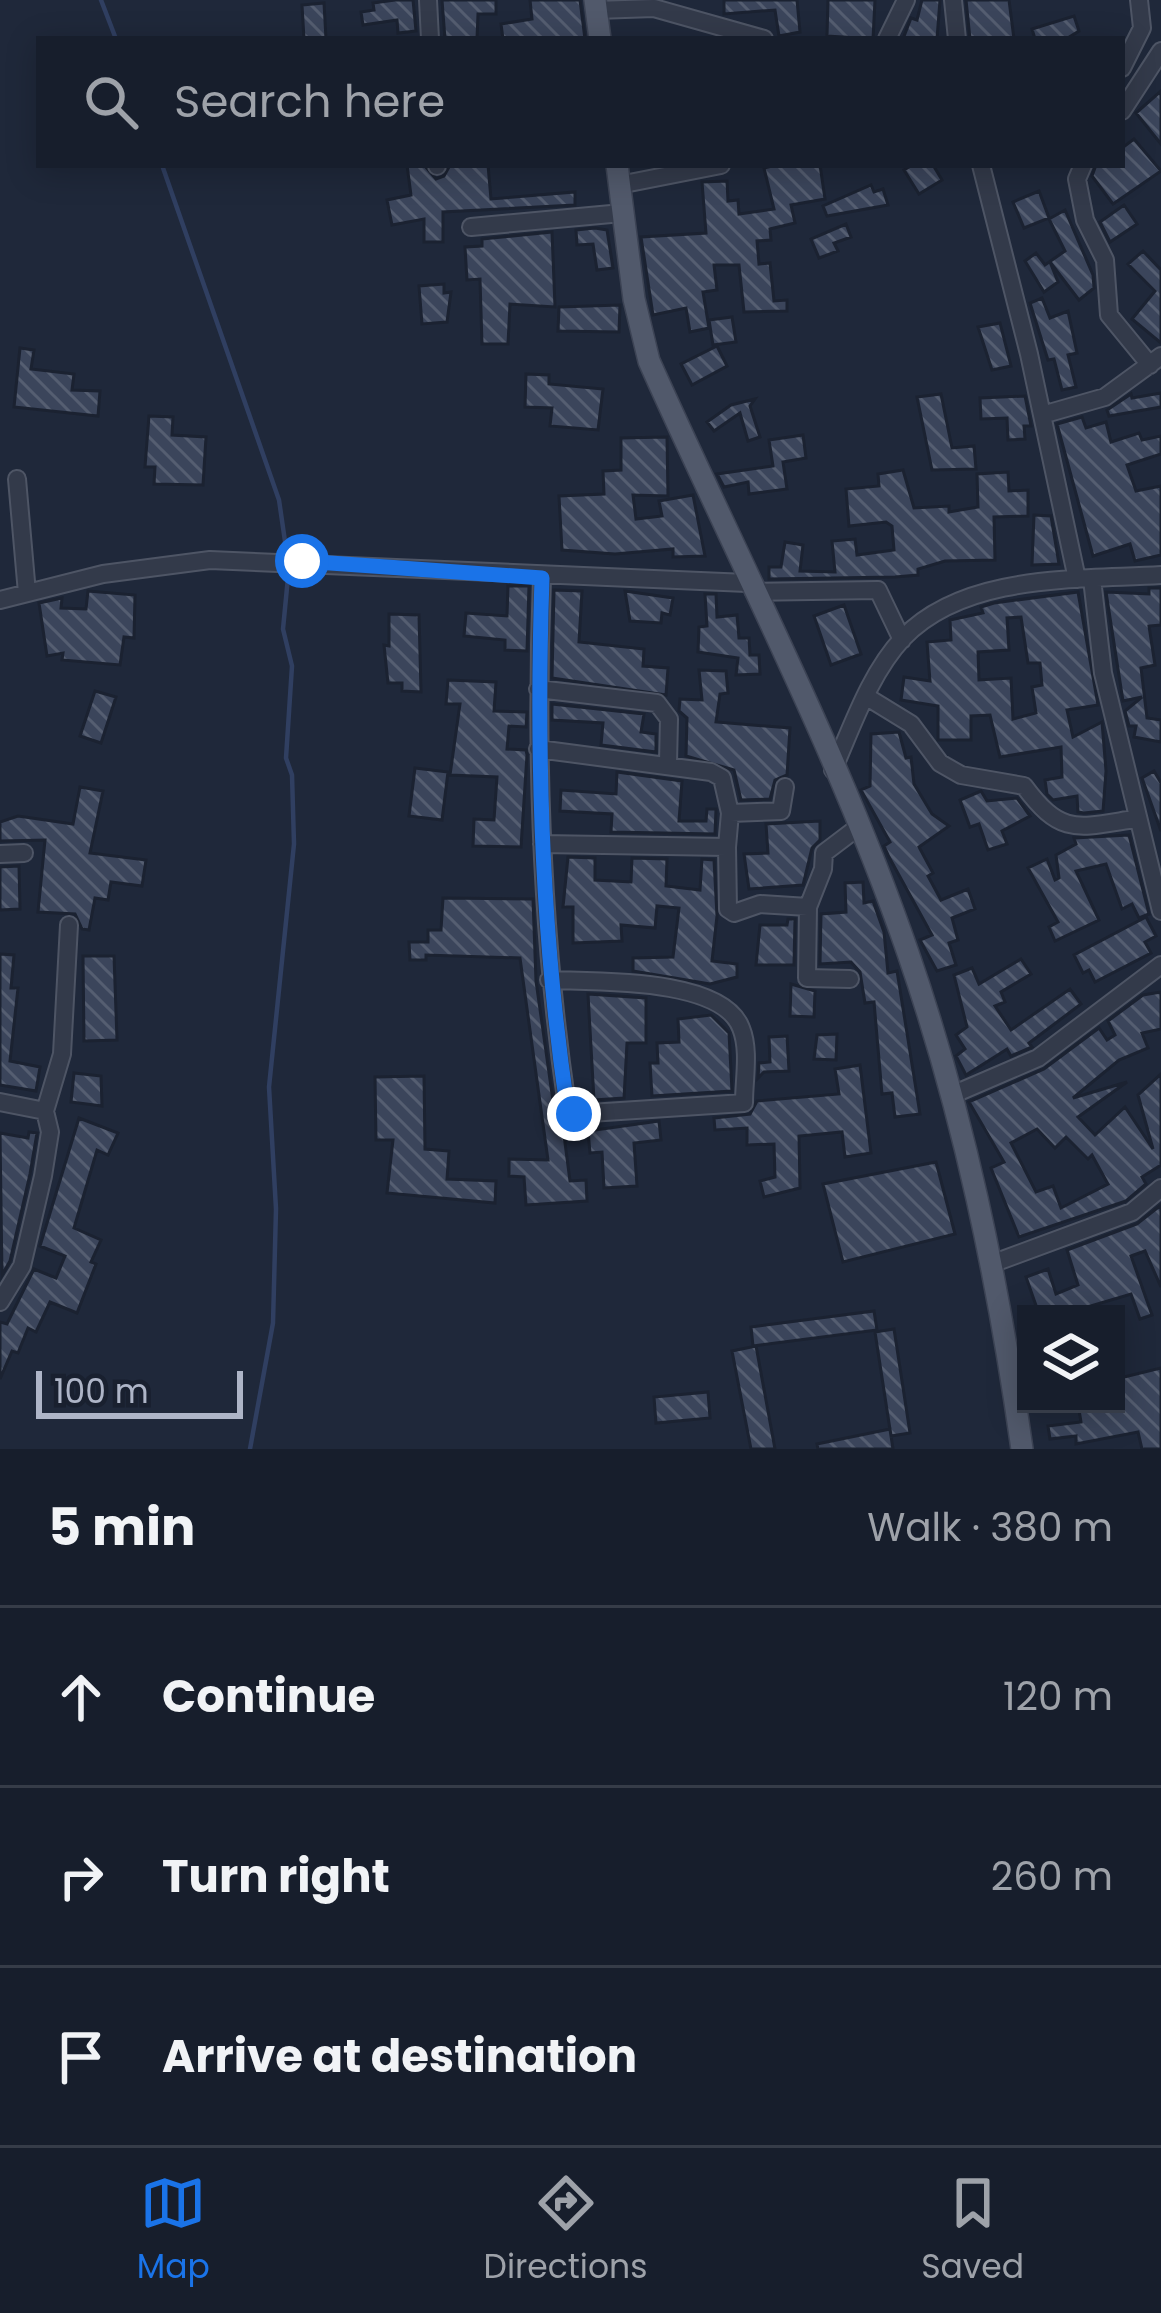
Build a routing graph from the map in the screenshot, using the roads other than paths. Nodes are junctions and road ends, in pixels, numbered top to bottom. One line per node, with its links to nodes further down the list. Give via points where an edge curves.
1 (428, 0): 6 (street)
2 (906, 0): 9 (street)
3 (952, 0): 10 (street)
4 (1139, 0): 12 (street, via 1142,28)
5 (595, 5): 7 (main road); 8 (street, via 654,8)
6 (430, 36)
7 (600, 36)
8 (753, 36)
9 (888, 36)
10 (957, 36)
11 (1161, 52): 13 (street)
12 (1125, 62)
13 (1125, 106)
14 (690, 168): 17 (street)
15 (982, 168): 21 (street)
16 (1082, 168): 20 (street, via 1085,220 1106,260 1109,315)
17 (618, 175): 18 (main road)
18 (622, 214): 19 (street); 26 (main road, via 649,361)
19 (471, 227)
20 (1156, 360): 21 (street, via 1105,397)
21 (1042, 415): 25 (street)
22 (17, 479): 27 (street)
23 (1161, 575): 25 (street)
24 (542, 578): 26 (street); 27 (street, via 272,560 155,565); 30 (street)
25 (1084, 579): 29 (street, via 972,598 932,615); 37 (street)
26 (750, 588): 29 (street, via 878,590); 34 (main road)
27 (27, 593): 28 (street)
28 (0, 600)
29 (902, 640): 31 (street)
30 (538, 689): 32 (street); 33 (street, via 657,703 668,719)
31 (867, 697): 34 (street); 37 (street, via 911,724 940,763 971,781 1024,786 1046,816 1074,828)
32 (538, 749): 33 (street); 39 (street)
33 (668, 763): 36 (street, via 722,778)
34 (833, 770): 38 (main road)
35 (785, 787): 36 (street, via 781,811)
36 (730, 813): 40 (street)
37 (1134, 819): 44 (street)
38 (857, 828): 43 (street, via 824,854); 49 (main road, via 907,948)
39 (542, 844): 40 (street); 48 (street)
40 (727, 847): 43 (street, via 734,914 760,904)
41 (24, 853): 42 (street)
42 (0, 854)
43 (808, 907): 47 (street, via 807,978)
44 (1161, 911)
45 (68, 925): 51 (street, via 62,1054)
46 (1161, 965): 49 (street, via 1038,1058)
47 (850, 979)
48 (549, 980): 48 (street, via 574,1114 744,1102 741,1024 724,1006 652,985)
49 (952, 1095): 53 (main road)
50 (0, 1102): 51 (street)
51 (45, 1112): 54 (street, via 50,1132 22,1266)
52 (1161, 1188): 53 (street, via 1132,1212)
53 (994, 1263): 55 (main road)
54 (0, 1302)
55 (1022, 1449)

